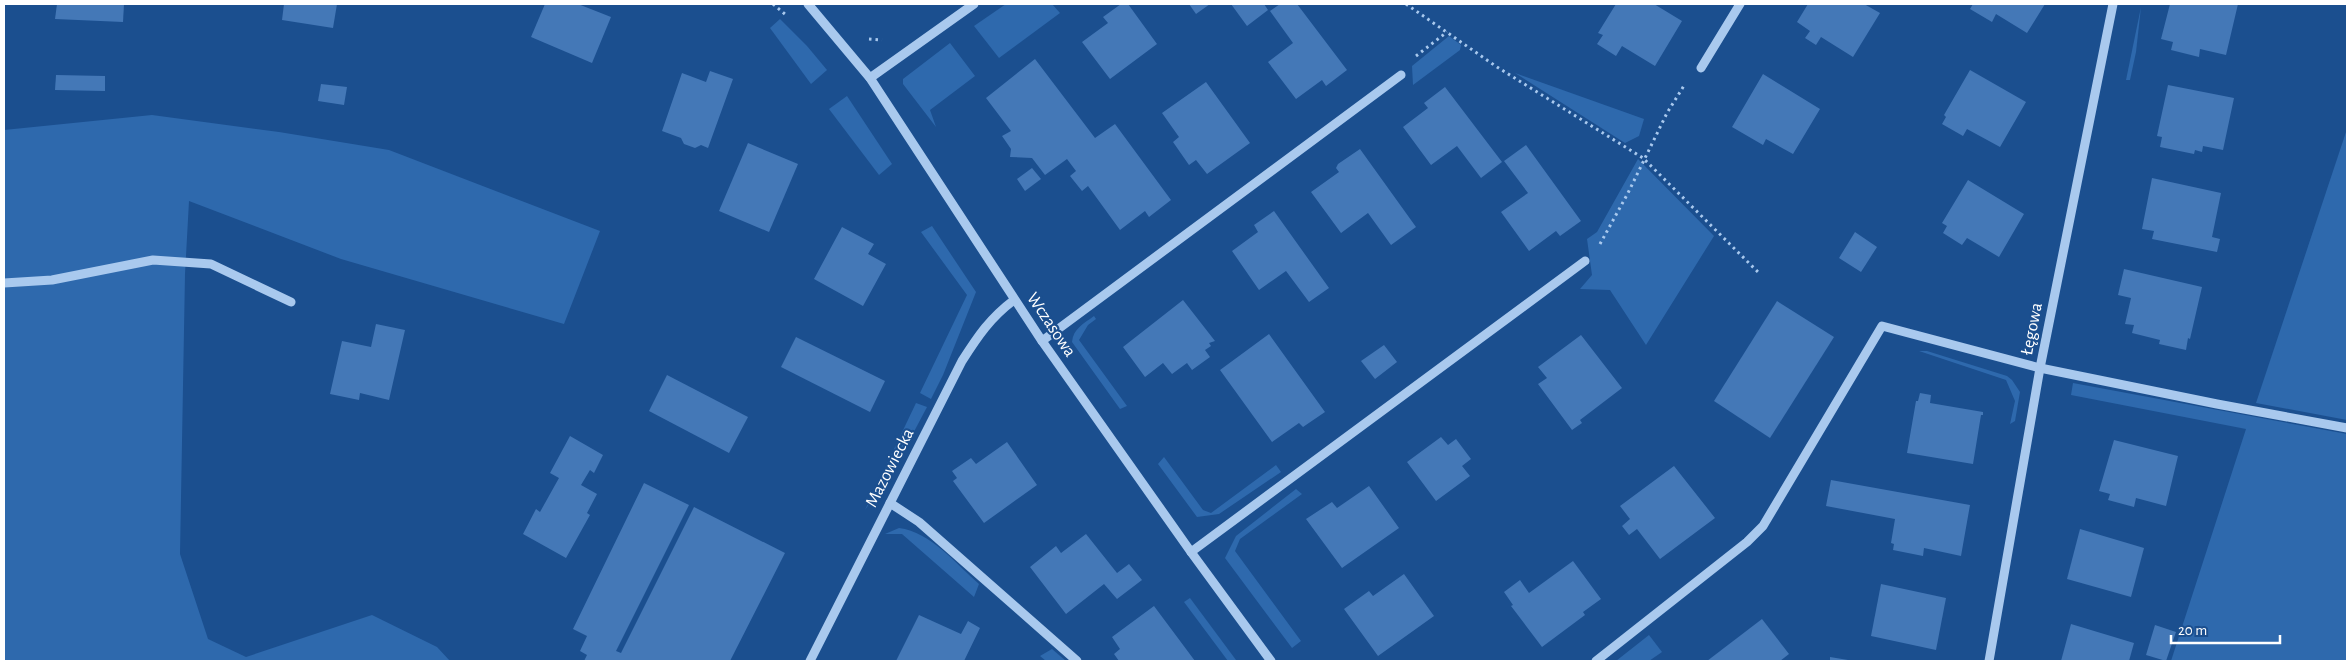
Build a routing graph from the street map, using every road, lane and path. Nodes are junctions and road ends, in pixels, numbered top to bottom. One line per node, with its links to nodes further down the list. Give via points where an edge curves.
1 (808, 4): 11 (street, Wczasowa)
2 (974, 4): 11 (street)
3 (1406, 4): 6 (path)
4 (1740, 4): 9 (street)
5 (2113, 4): 19 (street, Łęgowa)
6 (1447, 32): 10 (path, via 1404,66); 12 (path)
7 (862, 33): 8 (path, via 878,40)
8 (890, 39)
9 (1701, 68): 12 (path, via 1689,76)
10 (1400, 75): 18 (street)
11 (870, 78): 16 (street, Wczasowa)
12 (1643, 158): 13 (path, via 1641,168 1606,235); 14 (path)
13 (1585, 261): 22 (street)
14 (1758, 272)
15 (4, 283): 17 (street, via 52,280 152,260 211,264)
16 (1014, 300): 18 (street, Wczasowa); 21 (street, Mazowiecka, via 994,315 962,361)
17 (291, 302)
18 (1042, 341): 22 (street, Wczasowa)
19 (2040, 368): 20 (street); 26 (street, via 1882,326 1763,526); 27 (street, Łęgowa)
20 (2347, 428)
21 (890, 503): 23 (street, Mazowiecka); 24 (street, via 919,522)
22 (1191, 552): 25 (street, Wczasowa)
23 (810, 661)
24 (1077, 661)
25 (1271, 661)
26 (1596, 661)
27 (1989, 661)

